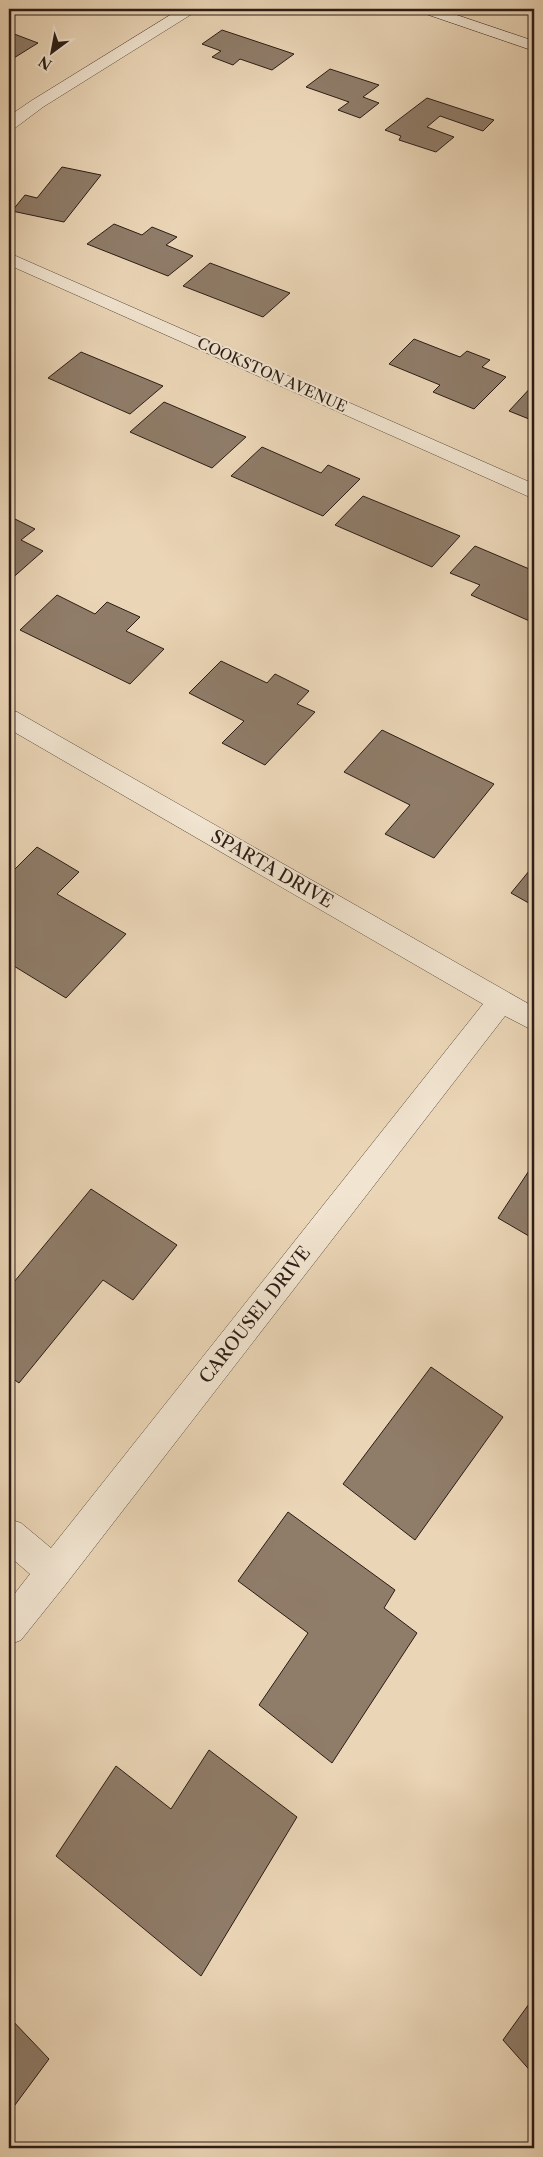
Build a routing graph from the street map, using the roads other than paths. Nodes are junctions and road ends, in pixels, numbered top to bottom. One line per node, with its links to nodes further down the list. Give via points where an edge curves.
1 (190, 9): 4 (street)
2 (425, 9): 3 (street)
3 (534, 46)
4 (9, 124)
5 (9, 258): 6 (street, COOKSTON AVENUE)
6 (534, 492)
7 (9, 718): 8 (street, SPARTA DRIVE)
8 (502, 1001): 9 (street, SPARTA DRIVE); 11 (street, CAROUSEL DRIVE)
9 (534, 1020)
10 (9, 1535): 11 (street)
11 (54, 1572): 12 (street, CAROUSEL DRIVE)
12 (9, 1628)

